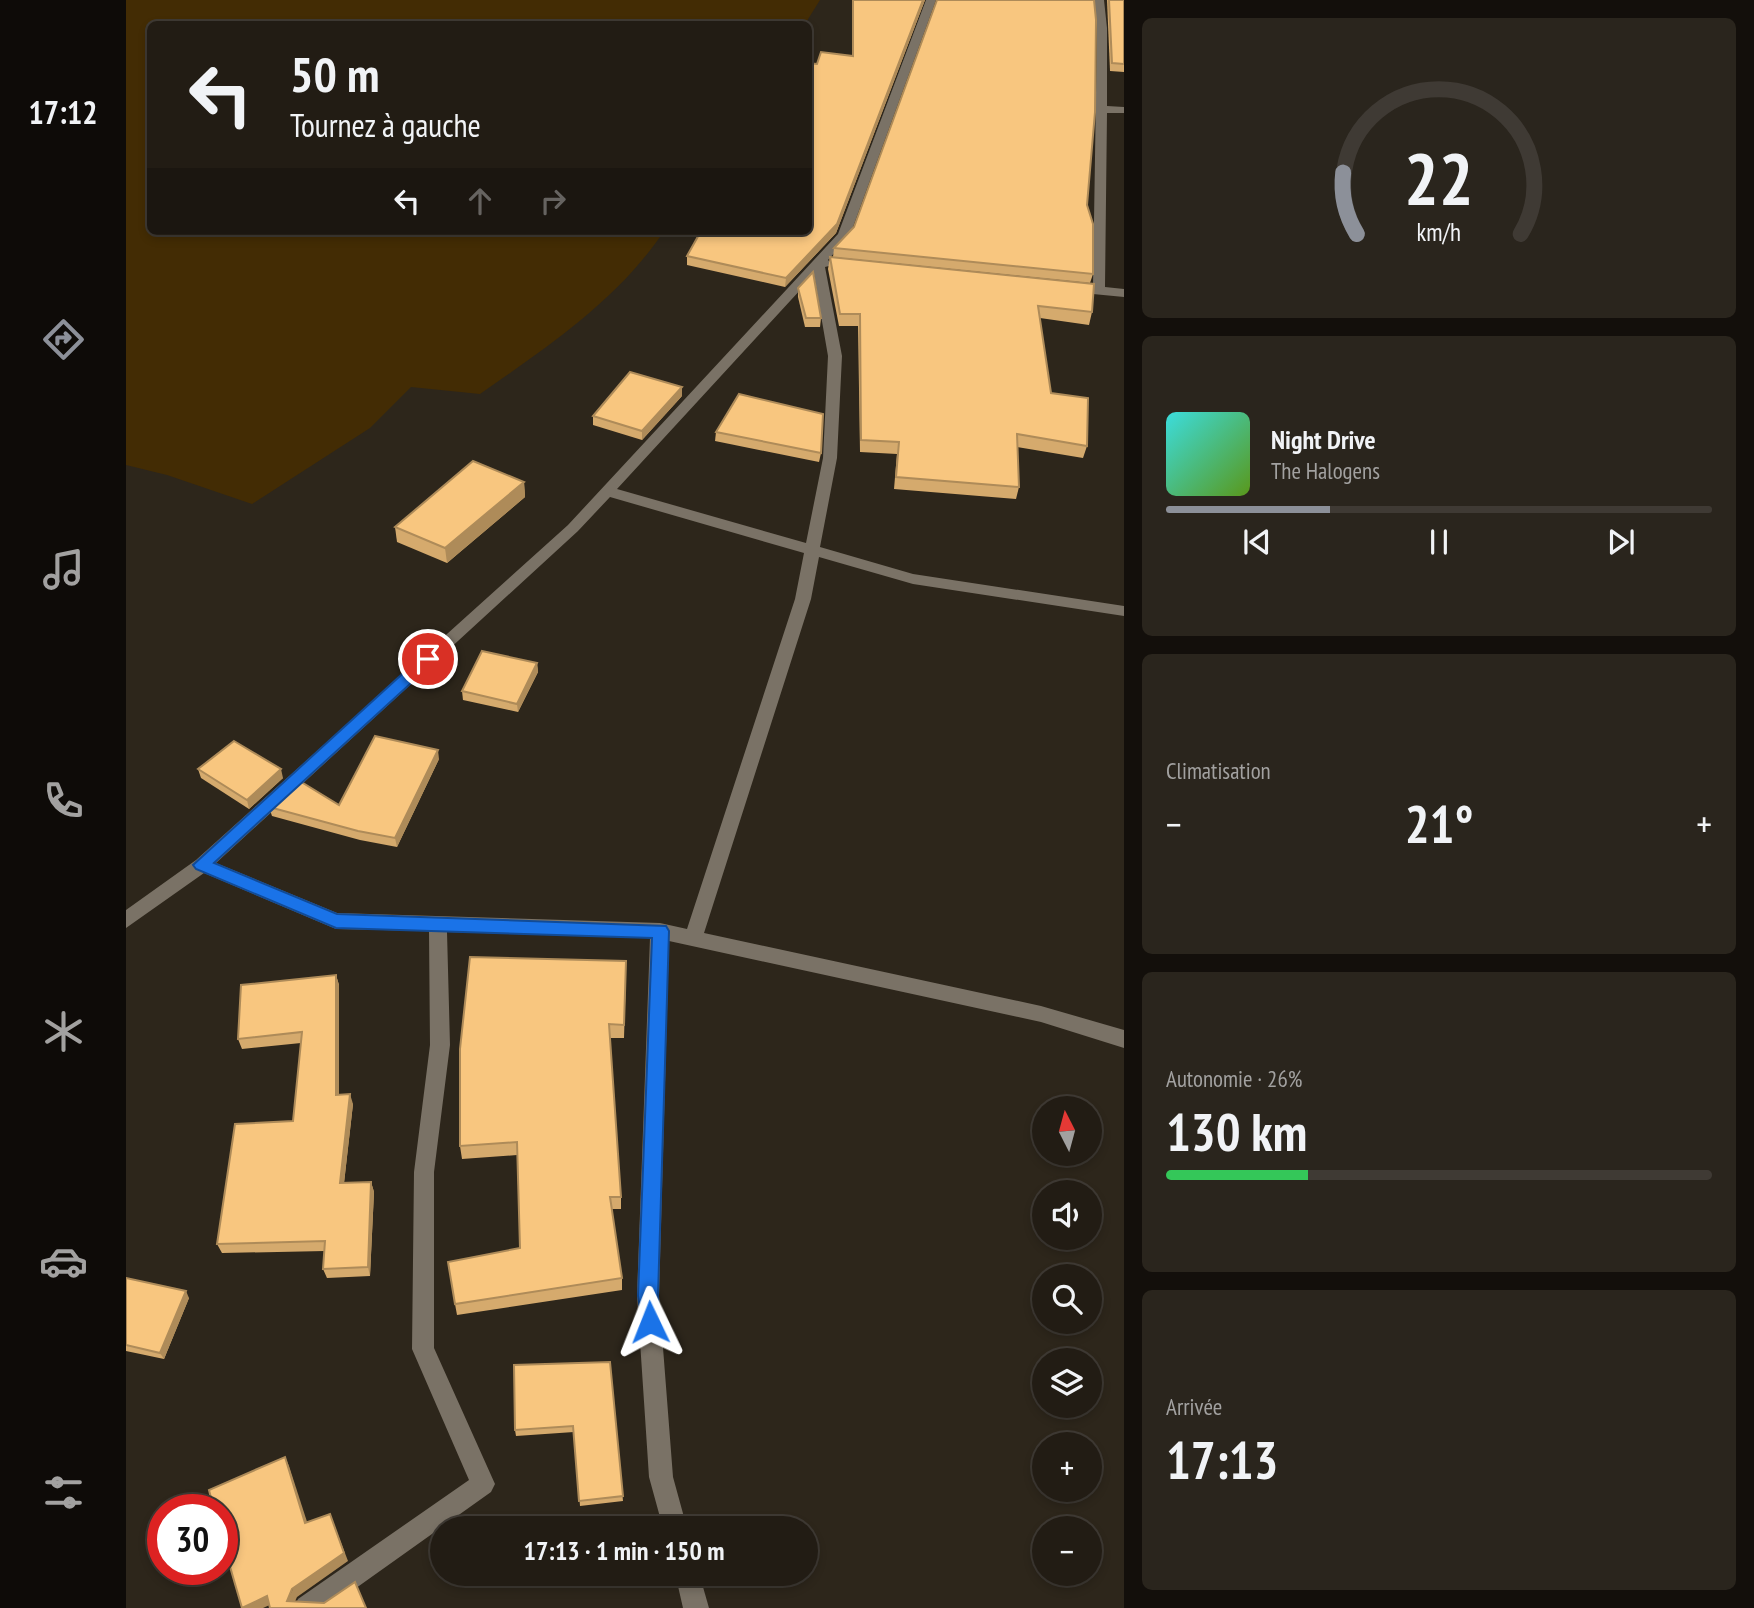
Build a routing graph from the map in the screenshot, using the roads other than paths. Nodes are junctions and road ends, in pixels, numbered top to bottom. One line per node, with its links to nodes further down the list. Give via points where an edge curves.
1 (931, 0): 5 (street, via 844,235)
2 (1099, 0): 3 (street)
3 (1100, 108): 4 (street); 7 (street)
4 (1124, 110)
5 (825, 263): 9 (street); 10 (street, via 835,356 830,458)
6 (1062, 287): 7 (street)
7 (1098, 291): 8 (street)
8 (1124, 293)
9 (607, 491): 10 (street); 12 (street, via 573,528)
10 (811, 551): 11 (street, via 913,579); 16 (street, via 803,599)
11 (1124, 611)
12 (202, 865): 13 (street); 14 (street, via 336,921)
13 (126, 920)
14 (438, 924): 15 (street); 20 (street, via 440,1045 424,1172 424,1349 483,1484)
15 (660, 931): 16 (street); 18 (street, via 648,1296 661,1477)
16 (693, 939): 17 (street, via 1041,1014)
17 (1124, 1039)
18 (672, 1516)
19 (690, 1586): 21 (street)
20 (307, 1608)
21 (696, 1608)

